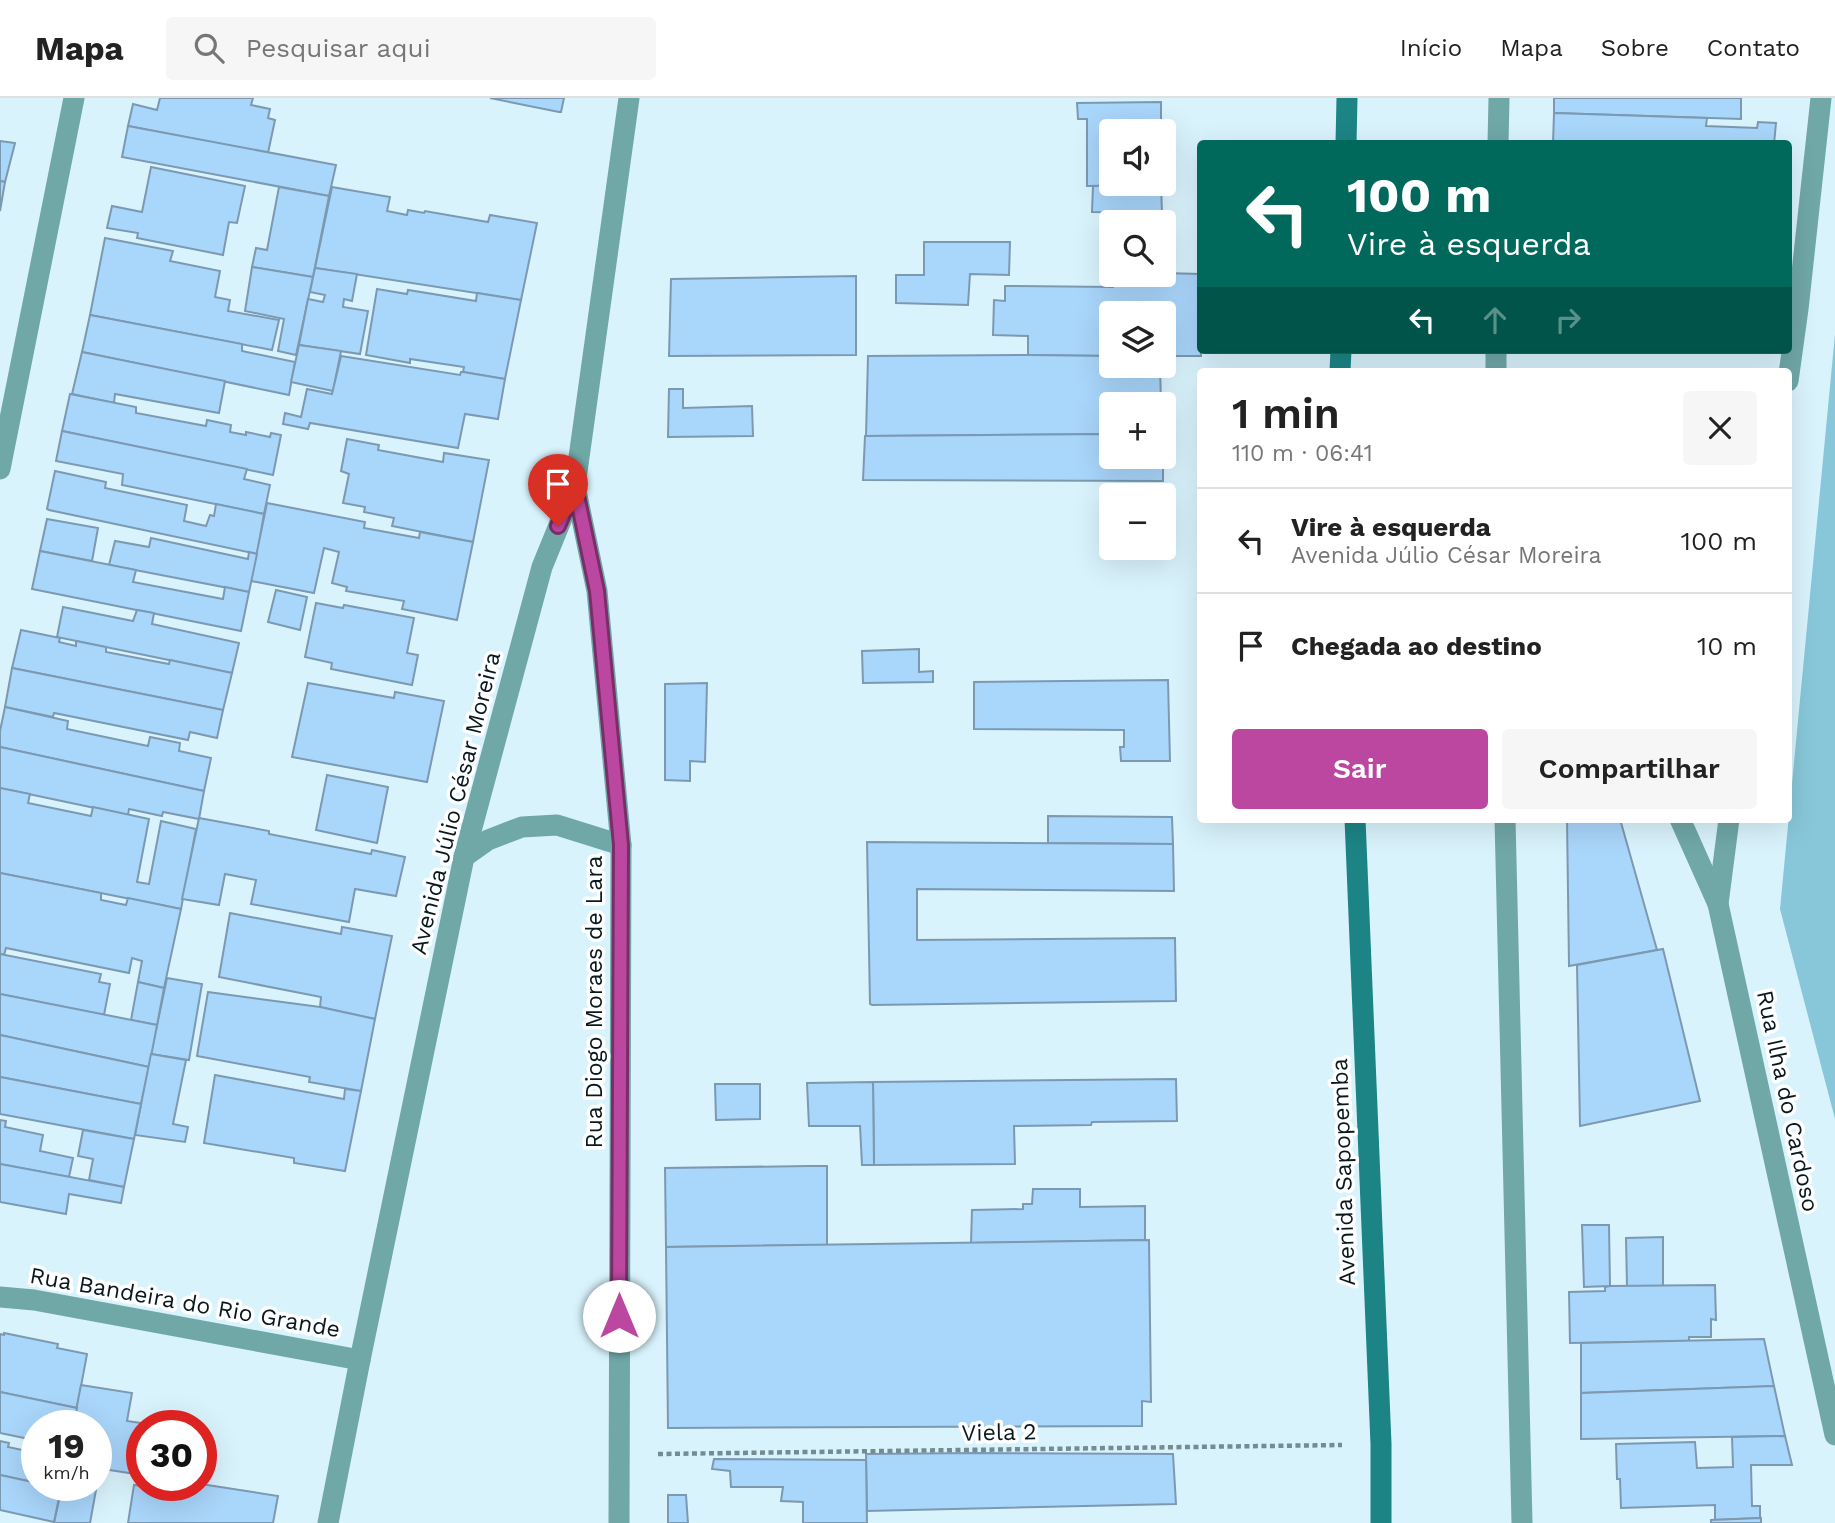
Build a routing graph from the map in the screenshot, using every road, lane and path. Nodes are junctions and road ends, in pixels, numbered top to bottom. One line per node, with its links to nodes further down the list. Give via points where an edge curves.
1 (74, 98): 9 (street)
2 (629, 98): 10 (street, Avenida Júlio César Moreira)
3 (1347, 98): 6 (main road)
4 (1499, 98): 7 (street)
5 (1821, 98): 8 (street)
6 (1346, 140)
7 (1499, 140)
8 (1792, 352)
9 (0, 469)
10 (575, 486): 15 (street, Rua Diogo Moraes de Lara, via 597,591); 16 (street, Avenida Júlio César Moreira, via 542,567)
11 (1355, 823): 21 (main road, Avenida Sapopemba)
12 (1505, 823): 26 (street)
13 (1682, 823): 17 (street)
14 (1728, 823): 17 (street, Rua Ilha do Cardoso)
15 (621, 845): 16 (street, via 557,825 522,827 488,840); 22 (street, Rua Diogo Moraes de Lara)
16 (464, 857): 19 (street, Avenida Júlio César Moreira)
17 (1717, 904): 20 (street, Rua Ilha do Cardoso)
18 (0, 1297): 19 (street, Rua Bandeira do Rio Grande)
19 (360, 1360): 23 (street, Avenida Júlio César Moreira)
20 (1835, 1435)
21 (1381, 1444): 22 (path, Viela 2); 25 (main road, Avenida Sapopemba)
22 (619, 1455): 24 (street, Rua Diogo Moraes de Lara)
23 (328, 1523)
24 (619, 1523)
25 (1381, 1523)
26 (1522, 1523)

